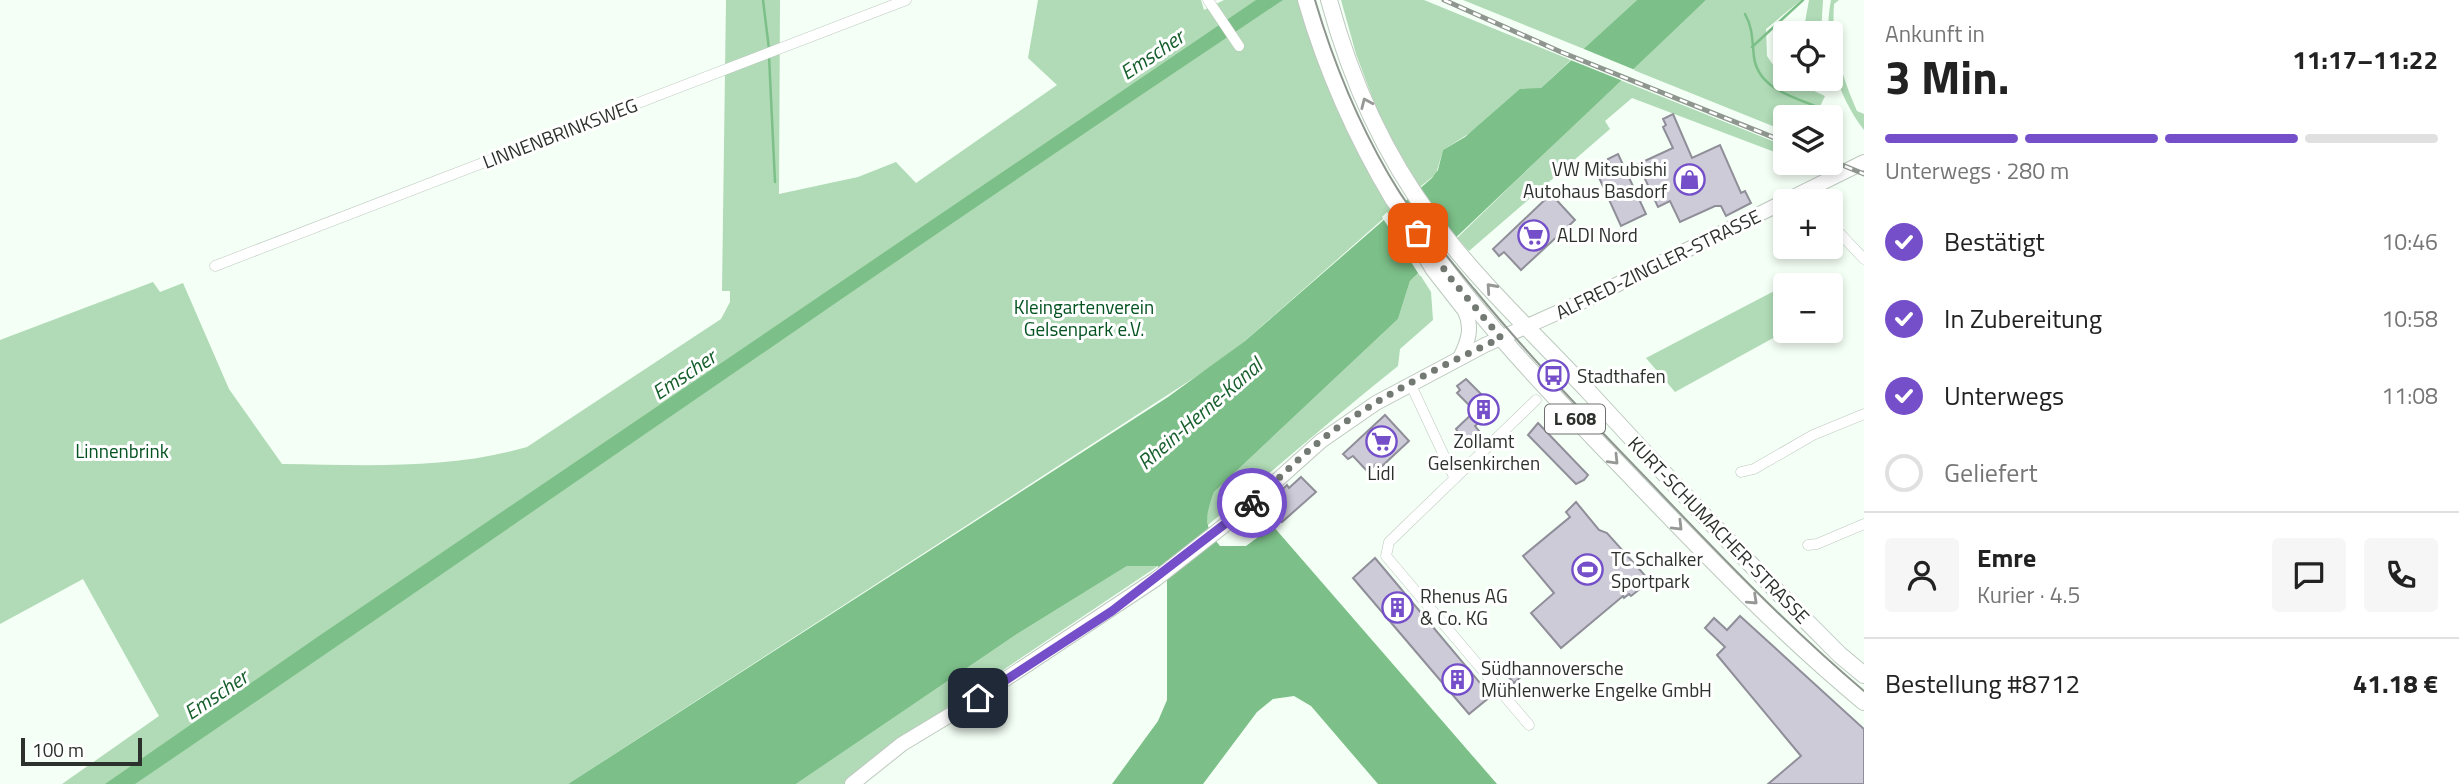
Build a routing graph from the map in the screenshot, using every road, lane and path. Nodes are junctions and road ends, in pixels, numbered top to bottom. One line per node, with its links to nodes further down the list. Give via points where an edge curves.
1 (906, 0): 11 (street, LINNENBRINKSWEG)
2 (1208, 0): 5 (street)
3 (1306, 0): 12 (main road, KURT-SCHUMACHER-STRASSE / L 608, via 1352,121)
4 (1331, 7): 13 (main road, KURT-SCHUMACHER-STRASSE / L 608, one-way to 4, via 1432,220 1412,188 1367,108)
5 (1239, 46)
6 (1864, 162): 7 (main road, ALFRED-ZINGLER-STRASSE)
7 (1820, 189)
8 (1773, 213): 13 (main road, ALFRED-ZINGLER-STRASSE)
9 (1843, 237): 10 (street)
10 (1864, 259)
11 (215, 266)
12 (1437, 268): 14 (main road, KURT-SCHUMACHER-STRASSE / L 608); 15 (main road, via 1470,321)
13 (1526, 328): 14 (main road, ALFRED-ZINGLER-STRASSE); 23 (main road, KURT-SCHUMACHER-STRASSE / L 608, via 1760,575)
14 (1501, 338): 15 (main road, ALFRED-ZINGLER-STRASSE); 24 (main road, KURT-SCHUMACHER-STRASSE / L 608, one-way to 24, via 1725,574)
15 (1460, 358): 16 (main road, ALFRED-ZINGLER-STRASSE)
16 (1410, 383): 20 (street); 26 (main road, ALFRED-ZINGLER-STRASSE, via 1335,429 1156,579 902,744)
17 (1536, 400): 20 (street)
18 (1864, 414): 19 (street)
19 (1741, 472)
20 (1454, 477): 25 (street, via 1389,542 1386,556)
21 (1864, 524): 22 (street)
22 (1808, 545)
23 (1864, 675)
24 (1864, 702)
25 (1530, 725)
26 (852, 784)

